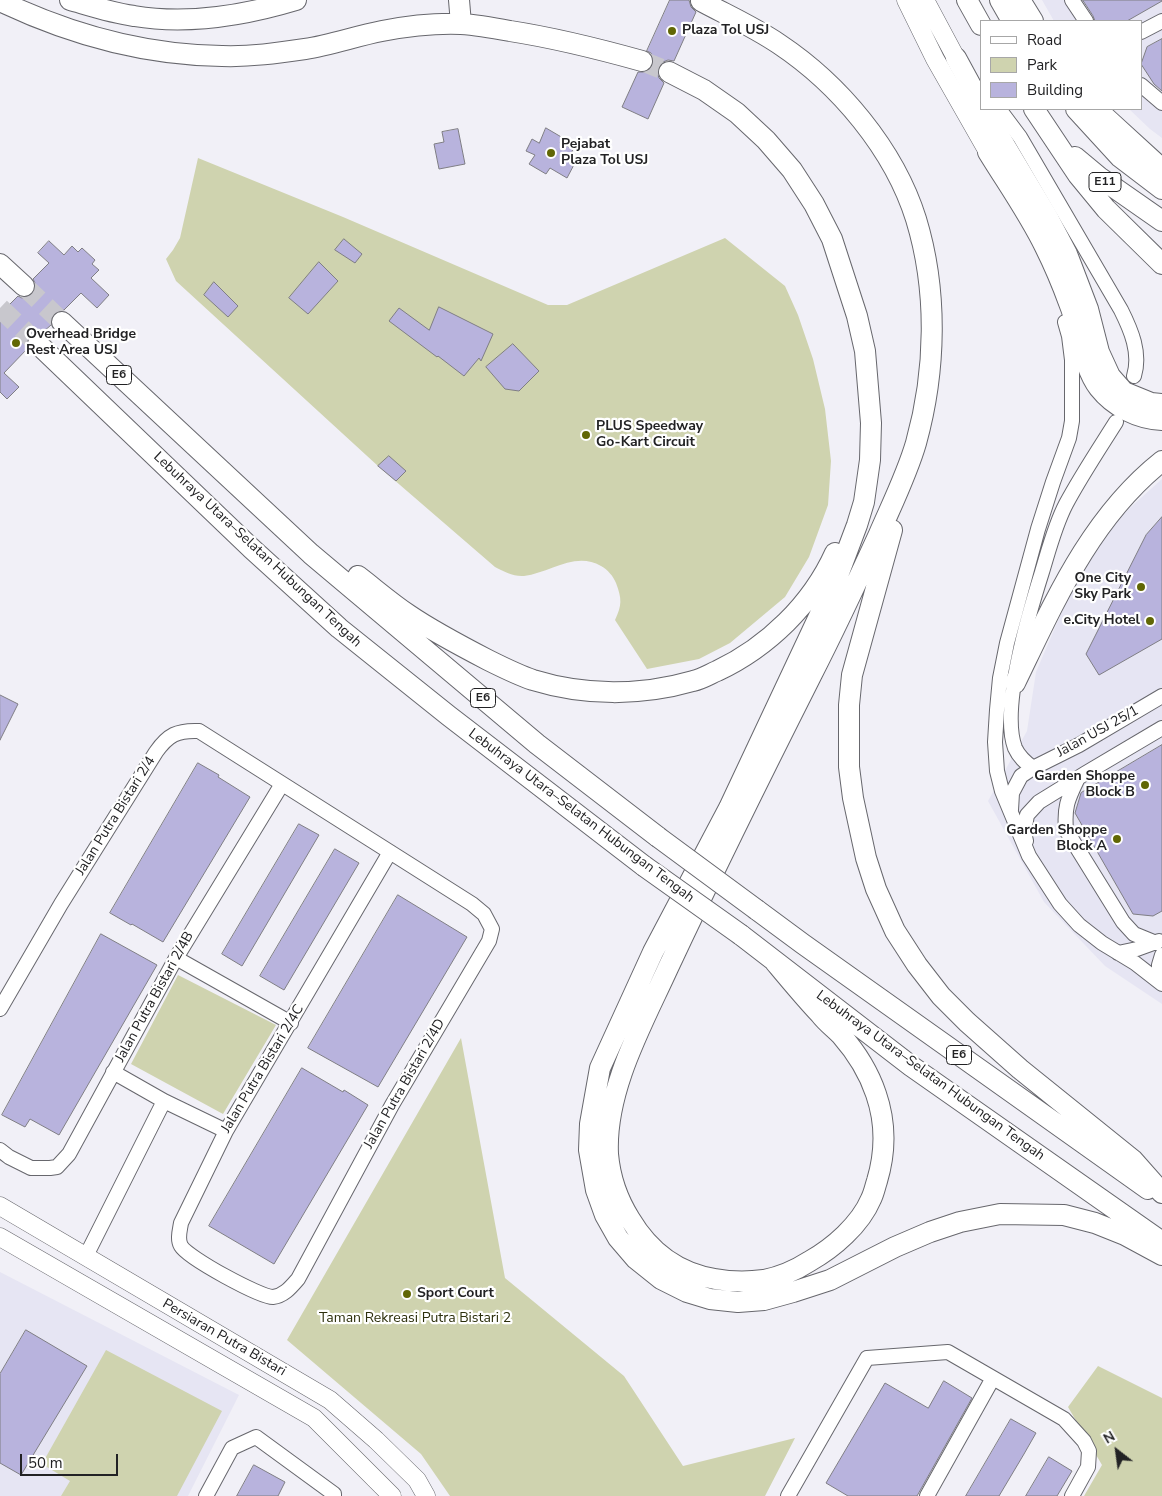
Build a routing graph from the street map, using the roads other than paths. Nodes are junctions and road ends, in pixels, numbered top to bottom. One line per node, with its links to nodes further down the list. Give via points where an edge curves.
1 (70, 0): 2 (highway, via 98,9 164,19 234,16)
2 (296, 0)
3 (459, 0): 17 (highway)
4 (906, 0): 32 (main road)
5 (925, 0): 19 (main road)
6 (967, 0): 16 (highway)
7 (1000, 0): 12 (highway)
8 (1020, 0): 13 (highway)
9 (1072, 0): 14 (street)
10 (0, 1): 17 (highway, via 24,13 102,40 222,56 307,48 382,31)
11 (701, 2): 46 (highway, via 779,44 815,71 847,103 875,138 898,176 916,218 932,308 932,354 915,446)
12 (1011, 20)
13 (1032, 20)
14 (1085, 20)
15 (1162, 20): 18 (street)
16 (980, 23)
17 (462, 24): 20 (highway, via 569,42)
18 (1142, 31)
19 (956, 58): 23 (street); 24 (highway)
20 (642, 61)
21 (669, 72): 47 (highway, via 712,96 766,140 792,170 832,239 857,316 864,351 871,423)
22 (1142, 86): 25 (street)
23 (980, 87)
24 (980, 102)
25 (1162, 103)
26 (985, 110): 42 (highway, via 1067,254 1110,376 1124,392)
27 (1000, 110): 41 (street, via 1020,137 1121,310 1135,347 1137,365)
28 (1035, 110): 31 (highway, E11)
29 (1077, 110): 34 (highway, E11, via 1120,157)
30 (1099, 110): 33 (highway)
31 (1053, 138): 35 (highway, E11, via 1099,177); 37 (highway, via 1106,209)
32 (988, 152): 43 (highway, via 1045,246 1070,304 1089,368 1099,388 1128,412); 55 (street, via 1056,292 1069,336 1072,360 1069,438 1036,538 1000,678 995,742 997,771)
33 (1162, 169)
34 (1162, 189)
35 (1162, 221)
36 (0, 264): 38 (highway)
37 (1162, 264)
38 (24, 286)
39 (62, 322): 48 (highway, E6)
40 (38, 344): 61 (highway, Lebuhraya Utara–Selatan Hubungan Tengah / E6, bridge, via 339,628 644,866)
41 (1134, 376)
42 (1162, 404)
43 (1162, 420)
44 (1116, 422): 49 (street, via 1066,504 1052,538)
45 (1162, 462): 49 (highway, via 1120,501 1090,540)
46 (899, 489): 61 (highway, via 851,596 679,945 630,1051 619,1083 609,1133 612,1178 627,1214 642,1237 657,1253 697,1275 743,1282 770,1280 797,1269 827,1251 851,1229 870,1202 881,1168 885,1141 882,1114 874,1088 843,1037); 69 (highway, via 897,510 852,675 849,704 849,767 853,798 876,889 894,931 942,996 1020,1069 1133,1160)
47 (864, 502): 48 (highway, via 853,513 830,565 800,608 772,636 732,664 695,681 652,690 606,692 532,680 450,641 351,572); 74 (highway, via 820,613 729,808 652,952 600,1068 589,1150 596,1190 605,1215 618,1238 636,1259 661,1279 687,1292 738,1302 764,1300 830,1280 930,1232 1000,1214 1064,1215 1095,1223)
48 (311, 554): 70 (highway, E6, bridge, via 537,744 658,837 811,950)
49 (1014, 683): 52 (street, via 1011,714 1014,743 1022,760)
50 (1162, 696): 52 (street, Jalan USJ 25/1)
51 (1162, 728): 53 (street)
52 (1033, 768): 55 (street, Jalan USJ 25/1, via 1021,776 1012,793)
53 (1078, 778): 57 (street, via 1039,802 1028,815 1024,832); 58 (street, via 1065,813 1066,830 1122,922 1134,934)
54 (282, 784): 56 (street, Jalan Putra Bistari 2/4); 60 (street, Jalan Putra Bistari 2/4B); 63 (street, Jalan Putra Bistari 2/4, via 199,731 186,730 172,735 145,769)
55 (1011, 814): 57 (street)
56 (390, 852): 64 (street, Jalan Putra Bistari 2/4C); 76 (street, Jalan Putra Bistari 2/4D, via 484,914 492,929 489,941 392,1105 298,1279 284,1294 274,1297 265,1296)
57 (1029, 856): 59 (street, via 1060,904 1079,925)
58 (1160, 946): 59 (street); 62 (street)
59 (1118, 953): 62 (street)
60 (176, 958): 64 (street); 65 (street, Jalan Putra Bistari 2/4B)
61 (775, 962): 73 (highway, Lebuhraya Utara–Selatan Hubungan Tengah / E6, via 912,1066)
62 (1160, 983)
63 (0, 1010)
64 (291, 1023): 67 (street, Jalan Putra Bistari 2/4C)
65 (113, 1072): 66 (street); 68 (street, Jalan Putra Bistari 2/4B, via 69,1154 57,1167 31,1168)
66 (164, 1101): 67 (street); 75 (street)
67 (226, 1131): 76 (street, Jalan Putra Bistari 2/4C, via 181,1223 179,1235 181,1246 189,1255)
68 (4, 1154)
69 (1162, 1193)
70 (1162, 1198)
71 (0, 1206): 75 (main road, Persiaran Putra Bistari)
72 (0, 1237): 80 (main road, Persiaran Putra Bistari, via 314,1418)
73 (1162, 1242)
74 (1162, 1254)
75 (86, 1256): 81 (main road, Persiaran Putra Bistari, via 330,1400 417,1480)
76 (225, 1276)
77 (993, 1378): 82 (street, via 948,1352 867,1358); 83 (street); 84 (street, via 1064,1419 1084,1441 1090,1451 1088,1467)
78 (206, 1496): 79 (street, via 232,1448 256,1437)
79 (334, 1496)
80 (392, 1496)
81 (426, 1496)
82 (788, 1496)
83 (927, 1496)
84 (1072, 1496)

